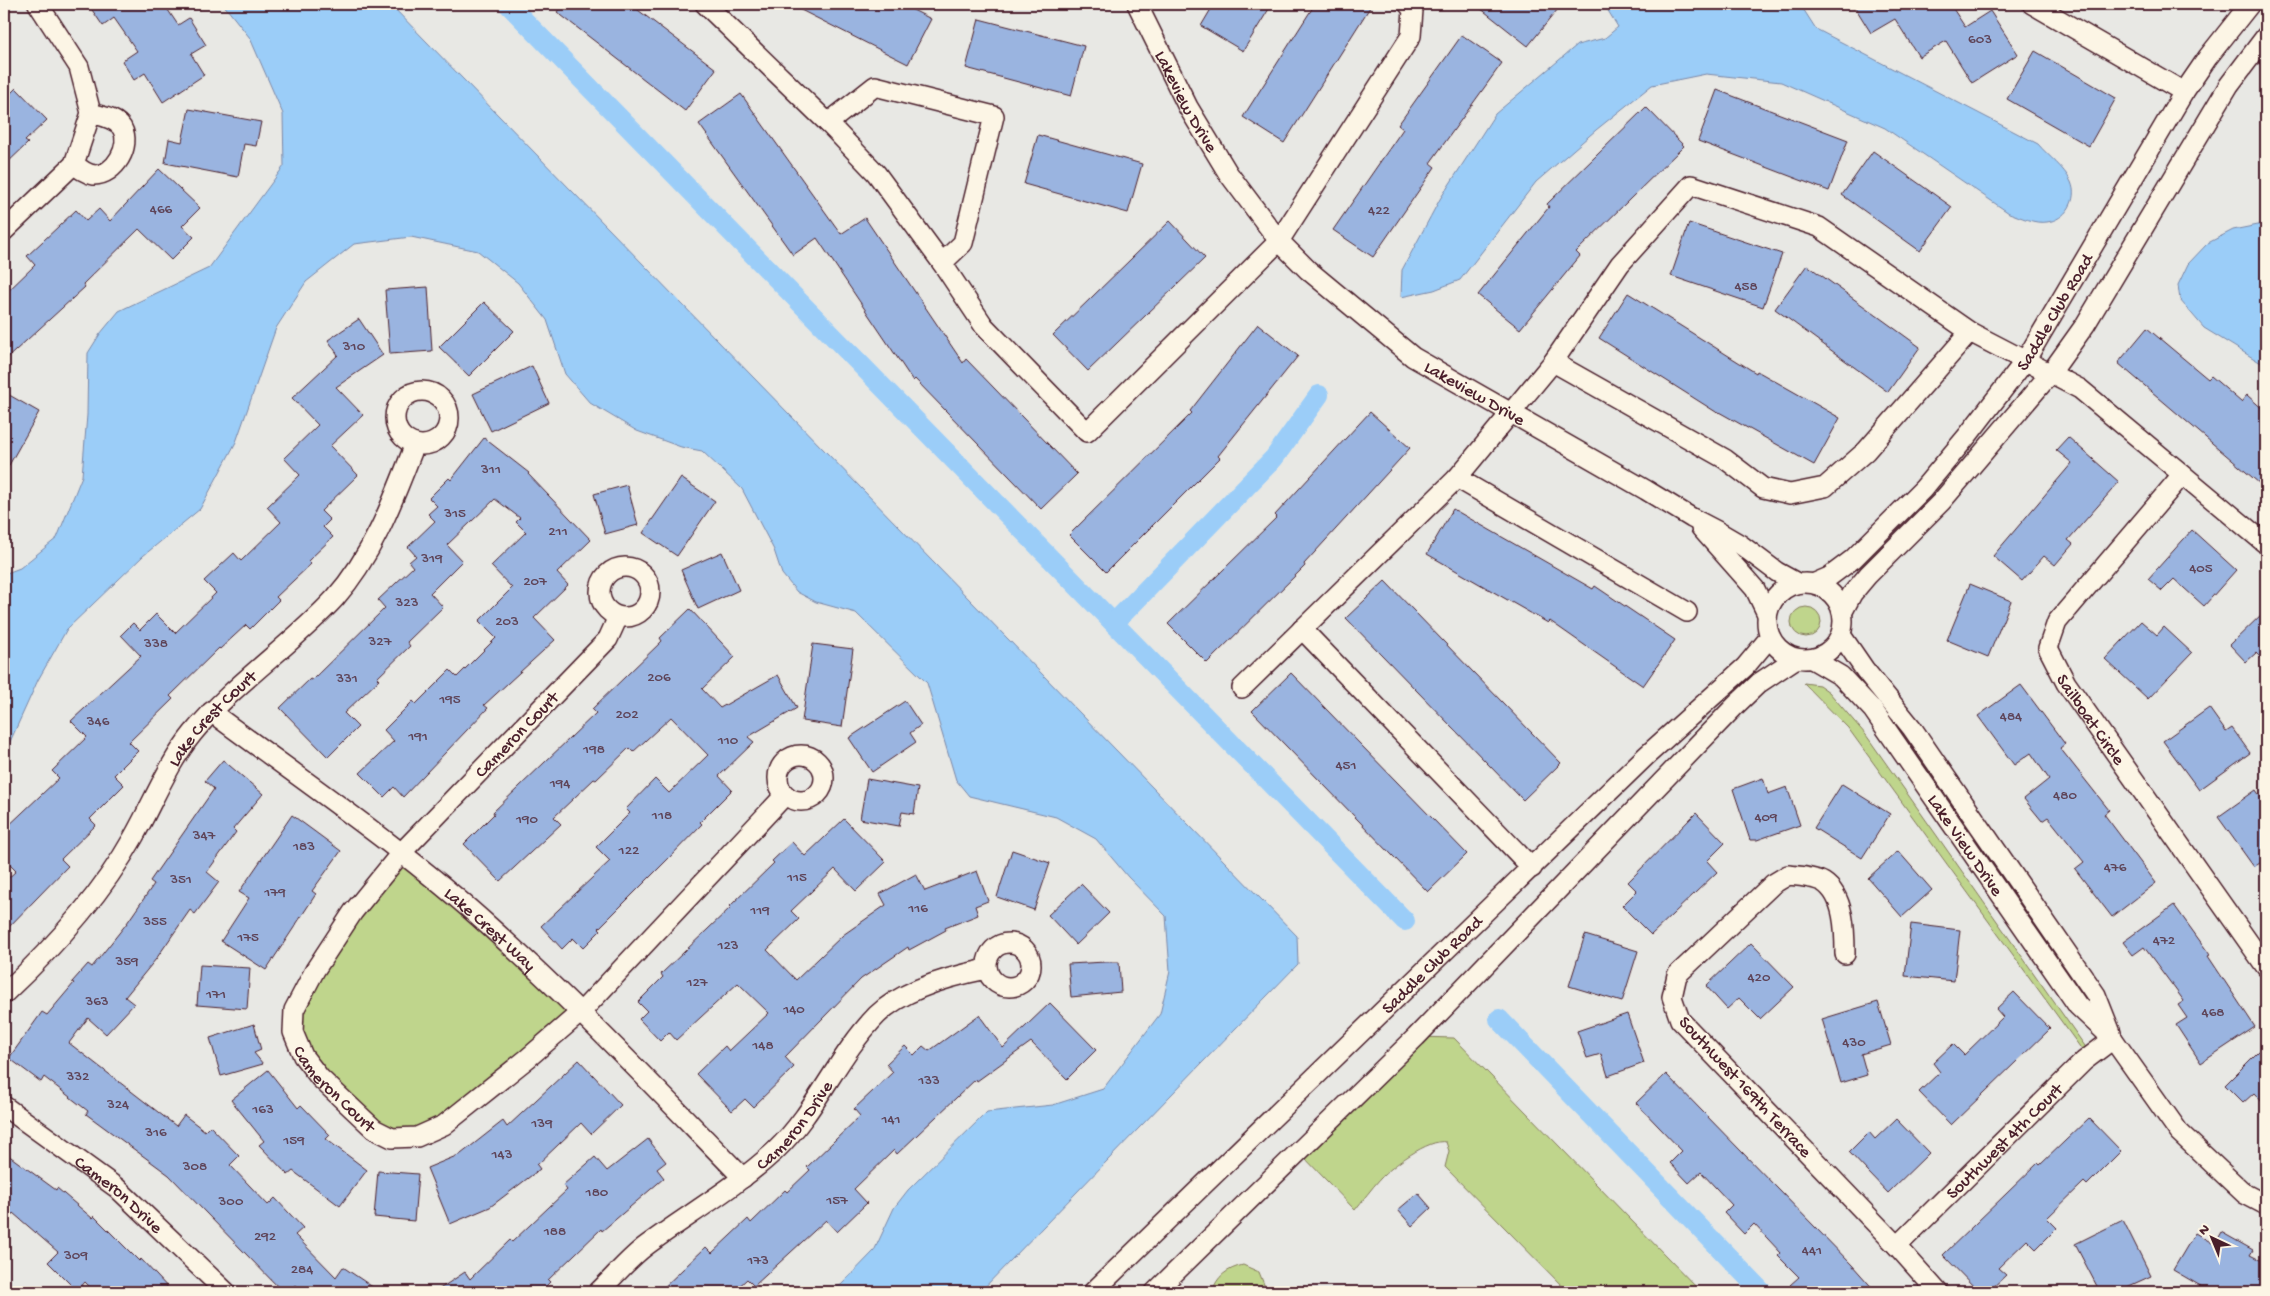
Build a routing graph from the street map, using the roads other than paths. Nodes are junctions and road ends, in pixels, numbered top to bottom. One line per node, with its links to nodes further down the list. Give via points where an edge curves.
1 (38, 4): 9 (street, via 79,67)
2 (705, 4): 10 (street)
3 (1137, 4): 13 (street, Lakeview Drive, via 1198,123 1228,173)
4 (1408, 4): 13 (street, via 1413,10 1411,36)
5 (2032, 4): 8 (street)
6 (2250, 4): 8 (street, Saddle Club Road)
7 (2266, 36): 18 (street, Saddle Club Road, via 2224,93 2089,317)
8 (2184, 92): 16 (street, Saddle Club Road)
9 (91, 113): 11 (street); 11 (street, via 111,118 122,128 121,159 106,172 95,175 83,172)
10 (828, 123): 14 (street, via 876,173); 14 (street, via 875,86 994,116 963,243)
11 (74, 164): 12 (street)
12 (4, 231)
13 (1278, 241): 14 (street, via 1087,432 984,326); 19 (street, Lakeview Drive, via 1413,357)
14 (942, 262)
15 (1970, 332): 16 (street); 17 (street, via 1866,451 1825,487 1790,494 1763,488 1725,459); 17 (street, via 1819,227 1691,185 1620,264)
16 (2025, 361): 18 (street); 25 (street, Saddle Club Road, via 1923,490 1853,559 1829,578)
17 (1553, 362): 19 (street)
18 (2050, 374): 21 (street, via 2080,389); 26 (street, Saddle Club Road, via 1941,502 1863,581)
19 (1511, 413): 22 (street); 23 (street, Lakeview Drive)
20 (415, 444): 35 (street, Lake Crest Court, via 372,545 349,581 292,641)
21 (2182, 475): 24 (street); 40 (street, Sailboat Circle, via 2057,622 2048,648 2066,683)
22 (1457, 478): 27 (street); 30 (street)
23 (1692, 518): 25 (street, Lakeview Drive, via 1741,545 1764,563); 28 (street, Lakeview Drive, via 1755,589)
24 (2266, 544)
25 (1806, 583): 26 (street, via 1828,589); 28 (street, via 1783,589)
26 (1843, 611): 31 (street)
27 (1687, 612)
28 (1767, 614): 32 (street)
29 (618, 617): 37 (street, Cameron Court, via 608,638)
30 (1302, 629): 34 (street); 38 (street)
31 (1841, 635): 33 (street, via 1824,654); 44 (street, Lake View Drive, via 1912,728 2096,995)
32 (1770, 637): 33 (street, via 1784,654); 38 (street, Saddle Club Road, via 1745,667 1646,756)
33 (1804, 659): 44 (street, Lake View Drive, via 1841,676 1873,710 2078,1006); 52 (street, Saddle Club Road, via 1759,683 1736,705 1416,1037)
34 (1242, 688)
35 (211, 712): 37 (street, Lake Crest Way); 42 (street, Lake Crest Court, via 177,755 134,837 96,894 37,962)
36 (785, 795): 43 (street, Cameron Court)
37 (400, 853): 43 (street, Lake Crest Way, via 489,926); 43 (street, Cameron Court, via 353,912 315,970 294,1010 294,1032 303,1056 320,1078 374,1129 392,1138 417,1136 444,1125)
38 (1532, 868): 51 (street, Saddle Club Road)
39 (1846, 954): 48 (street, Southwest 169th Terrace, via 1844,918 1834,896 1823,882 1788,875 1773,884 1677,975 1672,997 1680,1020)
40 (2266, 967)
41 (987, 969): 46 (street, Cameron Drive, via 952,976 898,1000 878,1014 795,1130)
42 (4, 994)
43 (581, 1012): 46 (street, Lake Crest Way)
44 (2113, 1039): 47 (street, Lake View Drive, via 2179,1132 2245,1194); 48 (street, Southwest 4th Court, via 2084,1061)
45 (4, 1106): 49 (street, Cameron Drive, via 117,1188)
46 (743, 1178): 50 (street, Cameron Drive, via 645,1246)
47 (2266, 1205)
48 (1897, 1246): 53 (street, Southwest 169th Terrace)
49 (226, 1292)
50 (598, 1292)
51 (1093, 1292)
52 (1155, 1292)
53 (1938, 1292)

